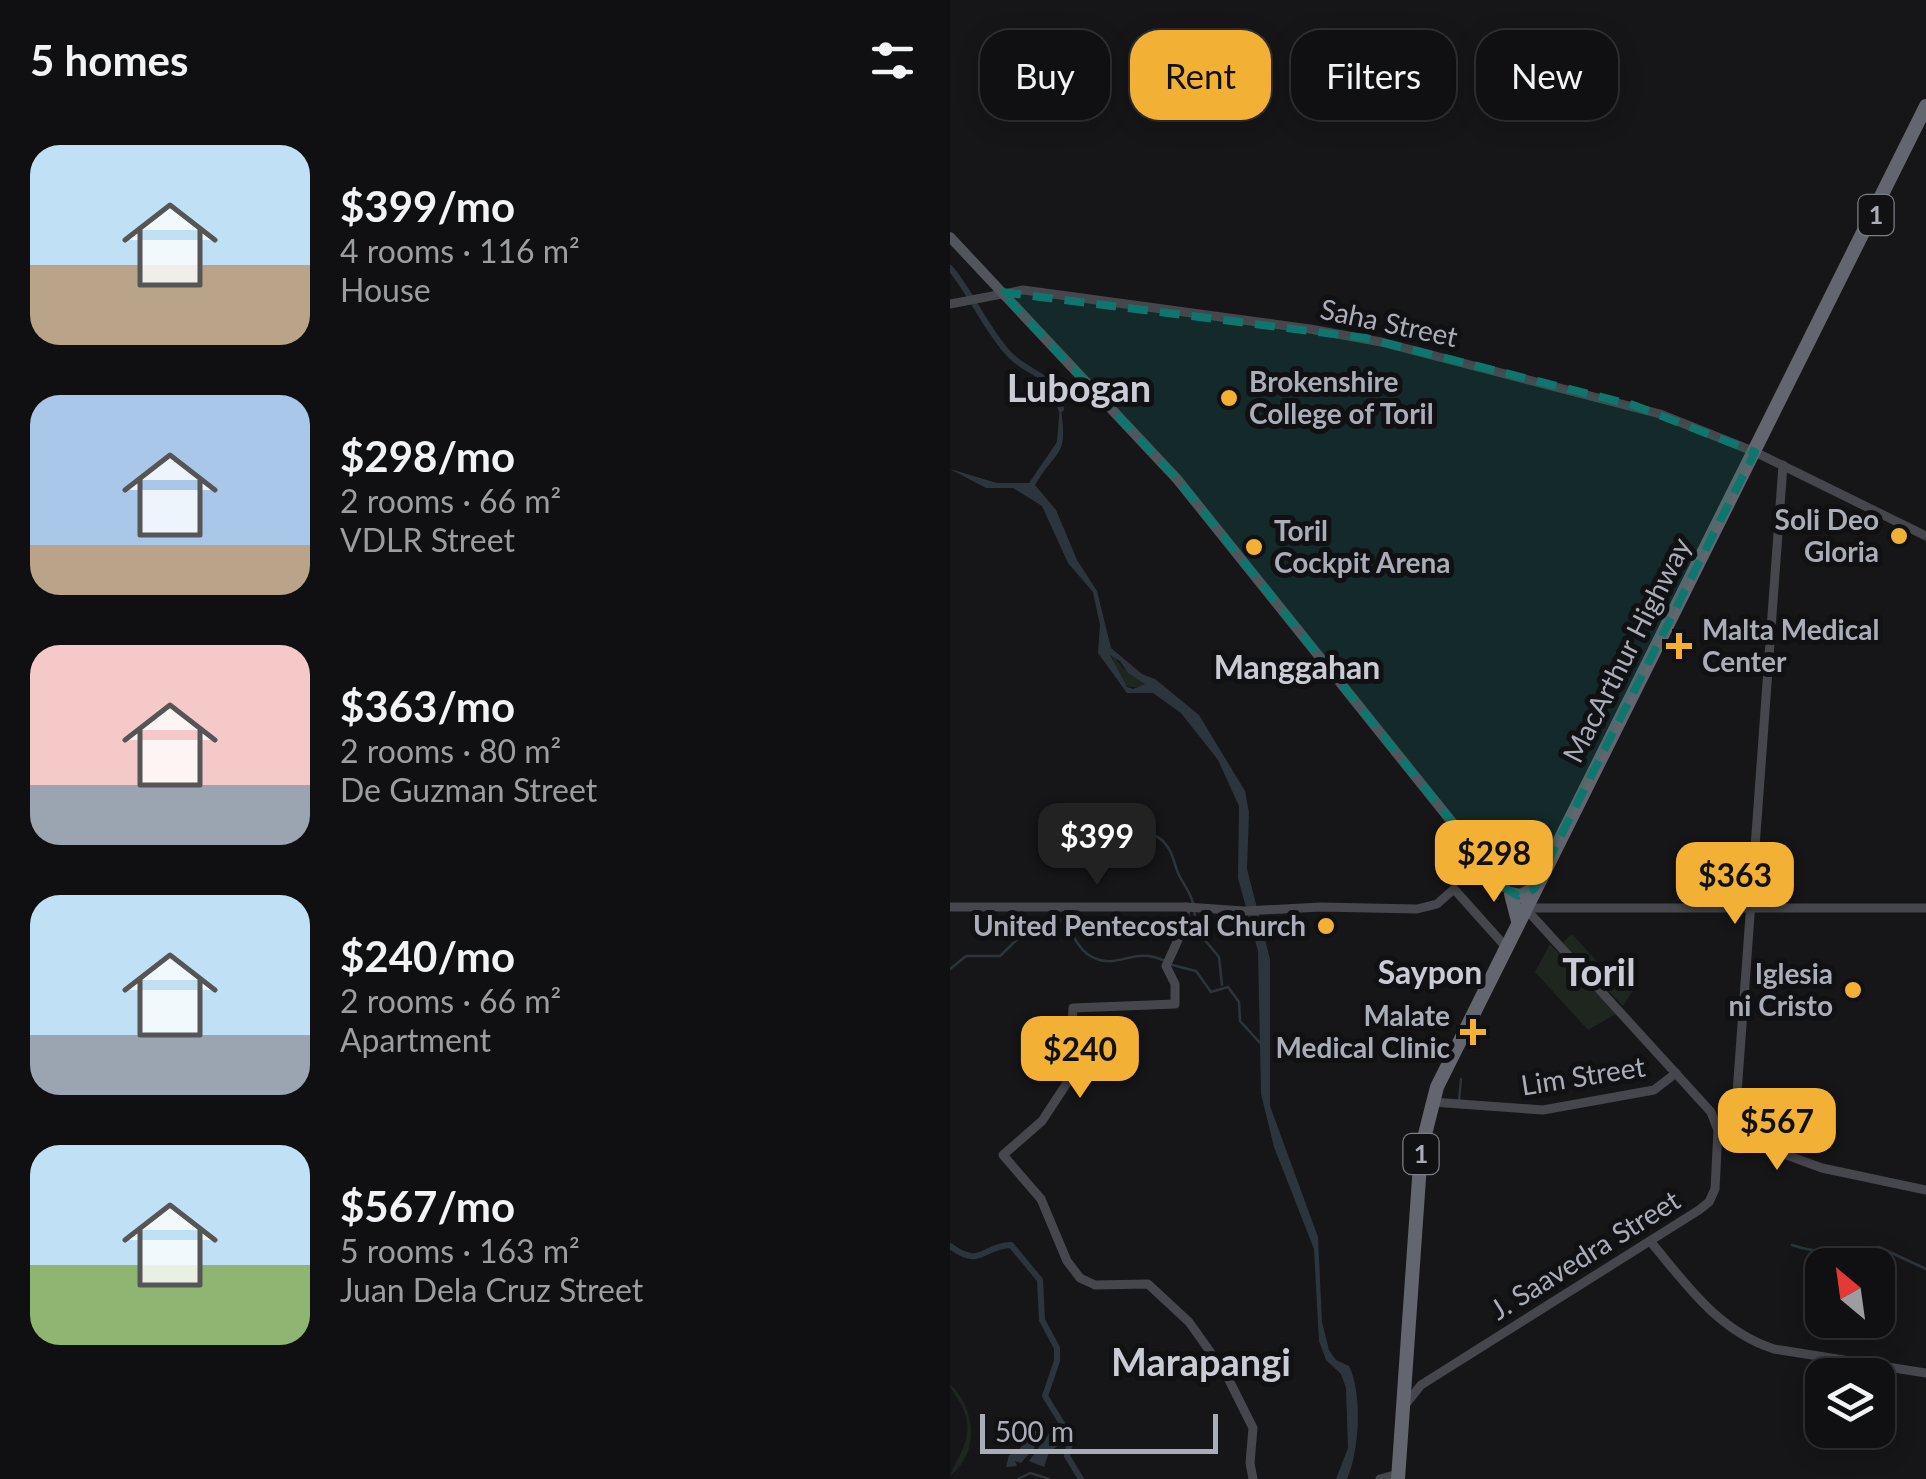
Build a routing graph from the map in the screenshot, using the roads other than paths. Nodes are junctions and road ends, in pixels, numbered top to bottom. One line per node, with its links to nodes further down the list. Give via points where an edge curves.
1 (1926, 106): 3 (highway, MacArthur Highway / 1)
2 (1926, 116): 3 (highway, MacArthur Highway / 1)
3 (1888, 185): 7 (highway, MacArthur Highway / 1)
4 (950, 237): 5 (main road)
5 (1002, 292): 6 (street, Saha Street); 7 (street, Saha Street, via 1367,338 1633,405); 11 (main road, via 1173,482 1449,829)
6 (950, 304)
7 (1756, 452): 8 (street, Saha Street); 10 (highway, MacArthur Highway / 1)
8 (1782, 465): 9 (street, Saha Street); 13 (street, J. Saavedra Street)
9 (1926, 536)
10 (1534, 889): 11 (highway, via 1524,895); 16 (highway, MacArthur Highway / 1)
11 (1508, 890): 16 (highway)
12 (1186, 907): 14 (street); 17 (street, via 1422,908 1454,889); 28 (street, via 1168,962 1174,1005 1072,1008 1070,1080 1042,1122 1004,1155 1041,1199 1075,1273 1095,1285 1148,1284 1210,1347 1254,1428)
13 (1750, 907): 15 (street); 16 (street); 20 (street, J. Saavedra Street, via 1736,1093)
14 (950, 908)
15 (1926, 908)
16 (1527, 913): 17 (highway, MacArthur Highway / 1); 18 (street)
17 (1506, 946): 19 (highway, MacArthur Highway / 1)
18 (1676, 1073): 19 (street, Lim Street, via 1654,1090 1544,1110); 20 (street)
19 (1432, 1102): 24 (highway, MacArthur Highway / 1, via 1421,1150)
20 (1720, 1130): 21 (street, via 1822,1168); 22 (street, J. Saavedra Street, via 1711,1199)
21 (1926, 1190)
22 (1650, 1241): 23 (street, via 1733,1331 1774,1349); 25 (street, J. Saavedra Street)
23 (1926, 1373)
24 (1405, 1380): 25 (street); 26 (highway, MacArthur Highway / 1)
25 (1421, 1384): 26 (street, J. Saavedra Street)
26 (1403, 1407): 27 (highway, MacArthur Highway / 1)
27 (1398, 1476): 29 (street)
28 (1253, 1479)
29 (1380, 1479)

